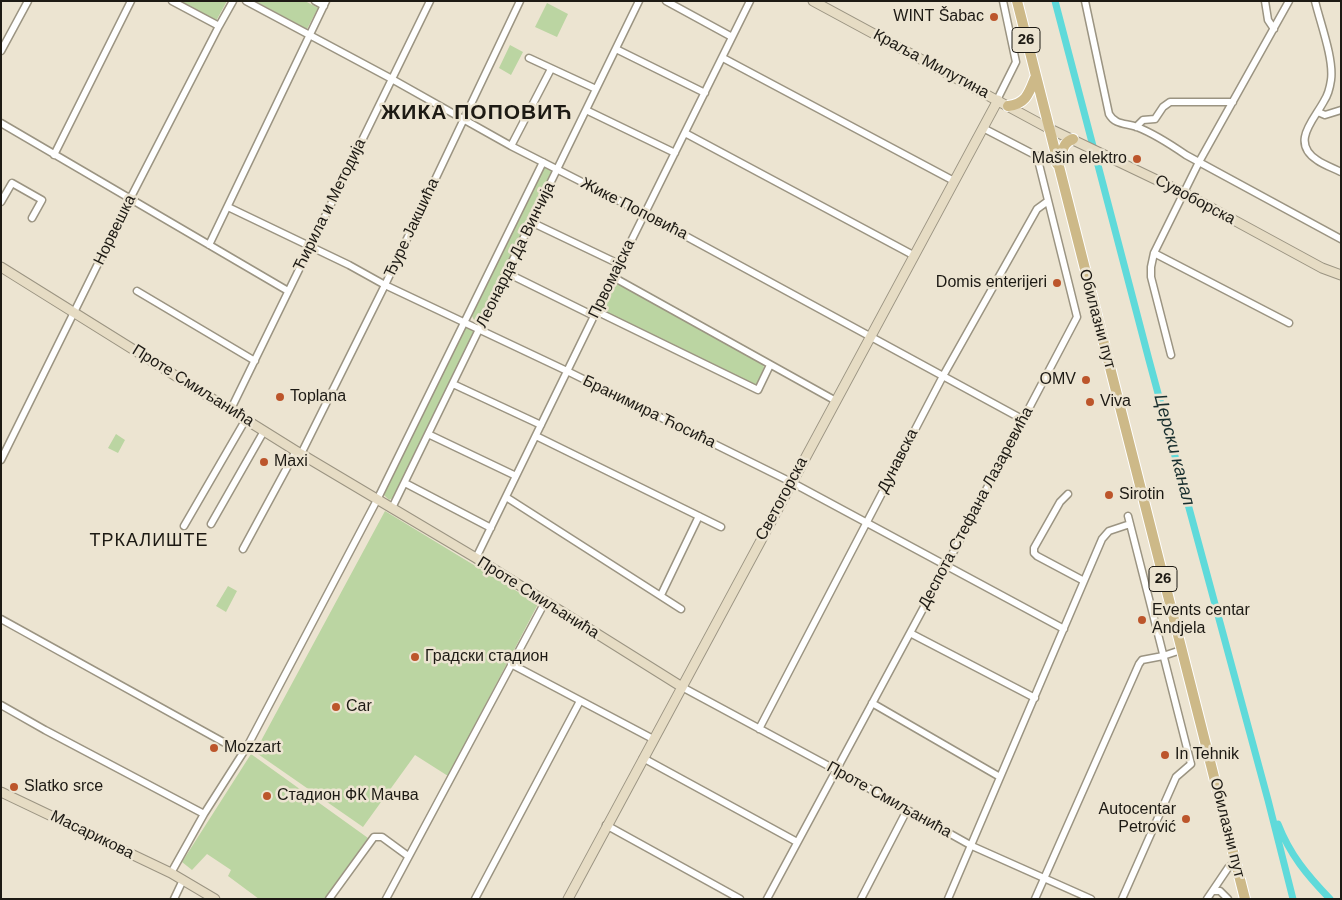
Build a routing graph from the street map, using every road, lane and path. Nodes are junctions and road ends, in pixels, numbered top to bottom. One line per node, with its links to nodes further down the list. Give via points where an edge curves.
1 (28, 1): 25 (street)
2 (132, 1): 48 (street)
3 (172, 1): 20 (street)
4 (232, 1): 20 (street, Норвешка)
5 (246, 1): 22 (street, Жике Поповића)
6 (315, 1): 19 (street)
7 (430, 1): 30 (street, Ћирила и Методија)
8 (520, 1): 39 (street, Ђуре Јакшића)
9 (639, 1): 24 (street, Леонарда Да Винчија)
10 (666, 1): 23 (street)
11 (750, 1): 23 (street, Првомајска)
12 (813, 1): 33 (street, Краља Милутина)
13 (1003, 1): 33 (street, via 1016,62)
14 (1017, 1): 29 (main road, Обилазни пут / 26)
15 (1085, 1): 41 (street, via 1108,114 1115,121)
16 (1264, 1): 21 (street, via 1268,20)
17 (1290, 1): 21 (street)
18 (1315, 1): 38 (street, via 1332,78)
19 (325, 4): 22 (street)
20 (218, 26): 56 (street, Норвешка)
21 (1274, 29): 34 (street)
22 (310, 35): 30 (street, Жике Поповића); 59 (street)
23 (732, 37): 27 (street, Првомајска)
24 (616, 49): 31 (street, Леонарда Да Винчија); 32 (street)
25 (1, 51)
26 (529, 58): 28 (street)
27 (723, 58): 32 (street, Првомајска); 54 (street)
28 (551, 69): 31 (street); 46 (street)
29 (1035, 78): 35 (main road, via 1025,100); 43 (main road, Обилазни пут / 26)
30 (392, 79): 39 (street, Жике Поповића); 65 (street, Ћирила и Методија)
31 (596, 89): 36 (street, Леонарда Да Винчија)
32 (705, 93): 44 (street, Првомајска)
33 (997, 100): 35 (street, Краља Милутина); 42 (street, Светогорска)
34 (1233, 102): 41 (street, via 1170,102 1157,118 1143,120); 50 (street)
35 (1008, 106): 43 (street, Краља Милутина)
36 (586, 110): 47 (street); 52 (street, Леонарда Да Винчија)
37 (1341, 110): 38 (street, via 1325,115)
38 (1318, 112): 53 (street, via 1305,134 1306,148 1317,160)
39 (464, 120): 46 (street, Жике Поповића); 73 (street, Ђуре Јакшића)
40 (1, 123): 48 (street)
41 (1136, 127): 50 (street, via 1168,141)
42 (983, 128): 54 (street, Светогорска); 57 (street, Деспота Стефана Лазаревића, via 1037,156)
43 (1048, 128): 45 (street, Сувоборска); 51 (main road, Обилазни пут / 26)
44 (685, 132): 47 (street, Првомајска); 67 (street)
45 (1075, 140): 51 (main road, via 1063,146); 55 (street, Сувоборска)
46 (512, 146): 49 (street, Жике Поповића)
47 (675, 153): 60 (street, Првомајска)
48 (54, 155): 56 (street)
49 (543, 162): 52 (street, Жике Поповића); 78 (street, Леонарда Да Винчија)
50 (1199, 162): 55 (street); 63 (street)
51 (1057, 164): 123 (main road, Обилазни пут / 26)
52 (558, 170): 60 (street, Жике Поповића); 62 (street, Леонарда Да Винчија)
53 (1340, 171)
54 (954, 181): 67 (street, Светогорска)
55 (1184, 193): 66 (street); 71 (street, Сувоборска, via 1322,268)
56 (130, 199): 64 (street); 76 (street, Норвешка)
57 (1048, 201): 86 (street, Дунавска, via 1041,204 1034,214); 91 (street, Деспота Стефана Лазаревића, via 1077,317)
58 (1, 202): 61 (street, via 12,183 42,200)
59 (228, 207): 64 (street); 65 (street, Бранимира Ћосића)
60 (645, 214): 68 (street, Првомајска); 81 (street, Жике Поповића)
61 (32, 218)
62 (532, 222): 68 (street); 70 (street, Леонарда Да Винчија)
63 (1341, 239)
64 (209, 245): 74 (street)
65 (310, 247): 73 (street, Бранимира Ћосића); 74 (street, Ћирила и Методија)
66 (1154, 253): 79 (street); 82 (street, via 1151,277)
67 (914, 255): 81 (street, Светогорска)
68 (619, 264): 72 (street, Првомајска)
69 (1, 267): 76 (street, Проте Смиљанића)
70 (507, 273): 77 (street); 80 (street, Леонарда Да Винчија)
71 (1341, 275)
72 (613, 277): 77 (street, Првомајска); 84 (street)
73 (385, 285): 78 (street, Бранимира Ћосића); 96 (street, Ђуре Јакшића)
74 (288, 290): 83 (street, Ћирила и Методија)
75 (137, 291): 83 (street)
76 (74, 312): 89 (street, Проте Смиљанића); 97 (street, Норвешка)
77 (595, 313): 84 (street, via 758,390); 85 (street, Првомајска)
78 (464, 322): 80 (street, Бранимира Ћосића); 103 (street, Леонарда Да Винчија)
79 (1289, 323)
80 (479, 329): 85 (street, Бранимира Ћосића); 87 (street, Леонарда Да Винчија)
81 (871, 336): 86 (street, Жике Поповића); 88 (street, Светогорска)
82 (1171, 355)
83 (255, 360): 89 (street, Ћирила и Методија)
84 (770, 365): 88 (street)
85 (568, 371): 92 (street, Првомајска); 99 (street, Бранимира Ћосића)
86 (943, 376): 91 (street, Жике Поповића); 107 (street, Дунавска)
87 (453, 384): 92 (street); 94 (street, Леонарда Да Винчија)
88 (836, 401): 99 (street, Светогорска)
89 (231, 409): 90 (street, Проте Смиљанића)
90 (246, 418): 93 (street, Проте Смиљанића); 110 (street)
91 (1022, 419): 115 (street, Деспота Стефана Лазаревића)
92 (541, 425): 95 (street, Првомајска)
93 (264, 431): 96 (street, Проте Смиљанића); 108 (street)
94 (428, 434): 98 (street); 100 (street, Леонарда Да Винчија)
95 (536, 436): 98 (street, Првомајска); 105 (street)
96 (299, 453): 103 (street, Проте Смиљанића); 113 (street, Ђуре Јакшића)
97 (1, 460)
98 (516, 476): 102 (street, Првомајска)
99 (791, 482): 107 (street, Бранимира Ћосића); 126 (street, Светогорска)
100 (405, 483): 104 (street, Леонарда Да Винчија); 112 (street)
101 (1068, 494): 116 (street, via 1060,502 1034,553)
102 (506, 497): 112 (street, Првомајска); 117 (street)
103 (376, 500): 104 (street, Проте Смиљанића); 133 (street, Леонарда Да Винчија)
104 (392, 508): 114 (street, Проте Смиљанића)
105 (699, 516): 111 (street); 117 (street)
106 (1128, 516): 109 (street)
107 (866, 523): 115 (street, Бранимира Ћосића); 131 (street, Дунавска)
108 (210, 524)
109 (1130, 524): 116 (street, via 1109,531); 124 (street)
110 (184, 526)
111 (721, 527)
112 (491, 528): 114 (street, Првомајска)
113 (243, 549)
114 (476, 558): 118 (street, Проте Смиљанића)
115 (946, 566): 121 (street, Бранимира Ћосића); 122 (street, Деспота Стефана Лазаревића)
116 (1084, 581): 121 (street)
117 (661, 595): 119 (street)
118 (545, 602): 125 (street); 126 (street, Проте Смиљанића)
119 (681, 608)
120 (1, 619): 133 (street)
121 (1064, 629): 127 (street)
122 (910, 632): 127 (street); 129 (street, Деспота Стефана Лазаревића)
123 (1181, 650): 124 (street); 144 (main road, Обилазни пут / 26)
124 (1164, 656): 146 (street, via 1142,660 1138,664); 161 (street, via 1191,764 1176,777)
125 (511, 664): 128 (street); 143 (street)
126 (682, 687): 131 (street, Проте Смиљанића); 132 (street, Светогорска)
127 (1035, 698): 136 (street)
128 (580, 701): 132 (street); 153 (street)
129 (872, 703): 135 (street, Деспота Стефана Лазаревића); 136 (street)
130 (1, 705): 139 (street)
131 (759, 728): 135 (street, Проте Смиљанића)
132 (653, 739): 134 (street, Светогорска)
133 (243, 753): 139 (street, Леонарда Да Винчија)
134 (644, 758): 140 (street, Светогорска); 141 (street)
135 (836, 770): 138 (street, Проте Смиљанића); 141 (street, Деспота Стефана Лазаревића)
136 (1000, 777): 142 (street)
137 (1, 792): 145 (street, Масарикова)
138 (907, 810): 142 (street, Проте Смиљанића); 157 (street)
139 (204, 814): 145 (street, Леонарда Да Винчија)
140 (606, 825): 154 (street, Светогорска); 155 (street)
141 (797, 842): 156 (street, Деспота Стефана Лазаревића)
142 (972, 846): 146 (street, Проте Смиљанића); 158 (street)
143 (408, 856): 151 (street, via 382,837 374,837); 152 (street)
144 (1235, 862): 148 (street); 164 (main road, Обилазни пут / 26)
145 (171, 873): 147 (street, Масарикова)
146 (1044, 879): 159 (street); 160 (street, Проте Смиљанића)
147 (183, 880): 149 (street); 150 (street, Масарикова)
148 (1216, 889): 162 (street); 163 (street)
149 (174, 899)
150 (215, 899)
151 (329, 899)
152 (386, 899)
153 (475, 899)
154 (568, 899)
155 (740, 899)
156 (767, 899)
157 (861, 899)
158 (948, 899)
159 (1035, 899)
160 (1091, 899)
161 (1122, 899)
162 (1207, 899)
163 (1228, 899)
164 (1245, 899)

